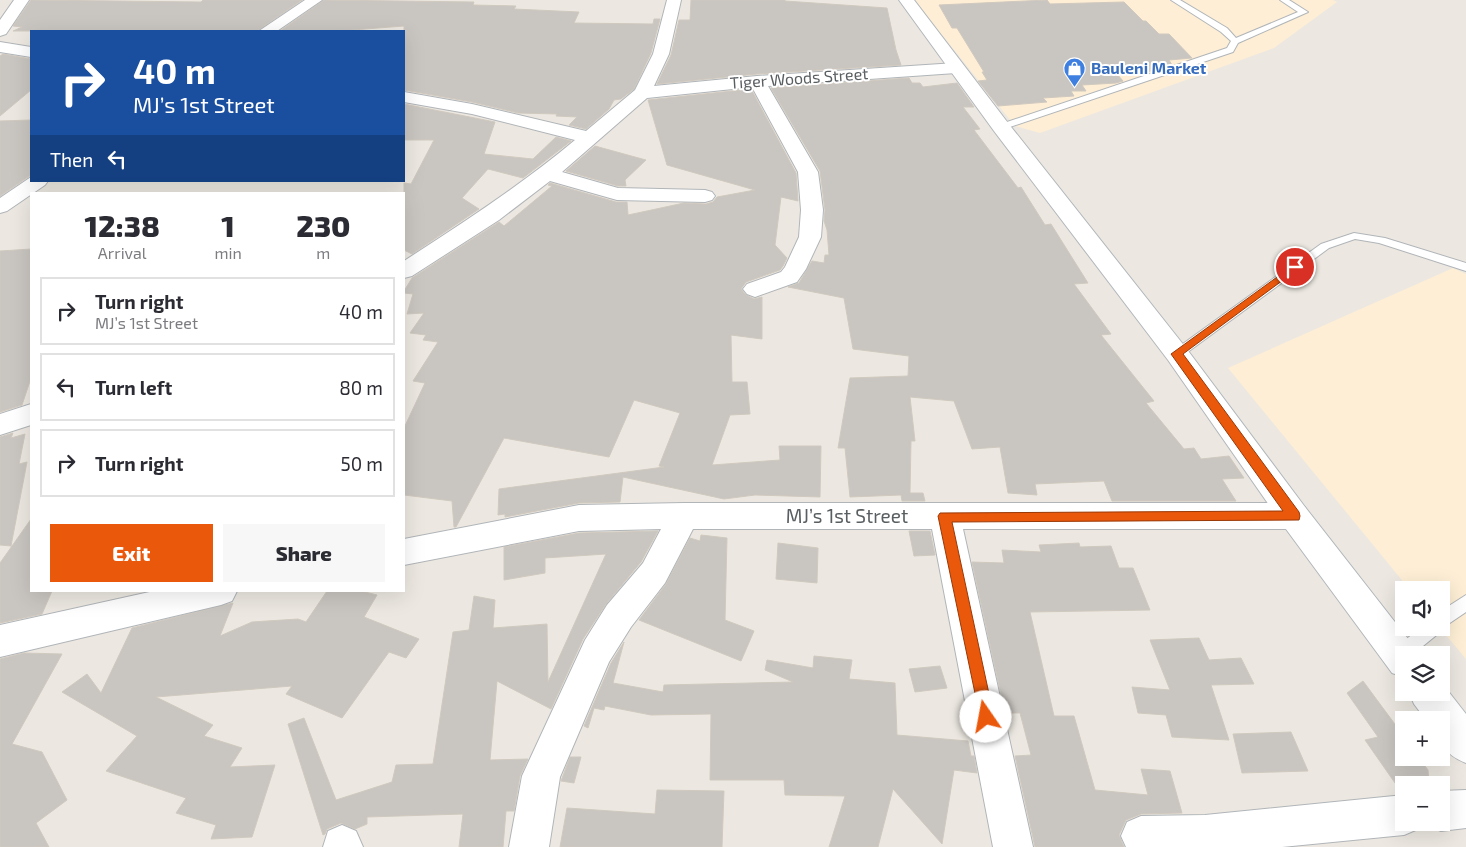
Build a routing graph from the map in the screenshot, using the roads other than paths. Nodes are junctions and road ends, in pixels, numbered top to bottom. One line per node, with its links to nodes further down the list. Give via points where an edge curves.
1 (22, 0): 8 (street)
2 (316, 0): 7 (street)
3 (674, 0): 14 (street, via 661,54)
4 (906, 0): 12 (street)
5 (1175, 0): 9 (lane, via 1224,30)
6 (1284, 0): 9 (lane, via 1304,12)
7 (269, 30)
8 (0, 31)
9 (1235, 41): 16 (lane, via 1230,50)
10 (0, 47): 11 (street)
11 (30, 52)
12 (956, 68): 13 (street, Tiger Woods Street); 16 (street)
13 (757, 81): 14 (street, Tiger Woods Street); 24 (street, via 808,172 812,210 810,237 795,269 789,277)
14 (642, 93): 17 (street)
15 (405, 97): 17 (street, via 472,109)
16 (1001, 127): 25 (street)
17 (590, 138): 18 (street)
18 (547, 174): 20 (street, via 617,194); 23 (street, via 491,216)
19 (37, 182): 21 (street)
20 (705, 196)
21 (0, 207)
22 (1466, 267): 25 (lane, via 1382,240 1354,236 1325,246)
23 (405, 270)
24 (755, 290)
25 (1177, 354): 30 (street)
26 (30, 414): 27 (street)
27 (0, 425)
28 (684, 516): 29 (street, MJ’s 1st Street); 31 (street, MJ’s 1st Street, via 579,518); 45 (street, via 654,572 619,616 597,651 541,776)
29 (945, 516): 30 (street, MJ’s 1st Street); 46 (street)
30 (1294, 516): 38 (street)
31 (405, 552)
32 (217, 592): 36 (street)
33 (1466, 602): 34 (lane)
34 (1450, 614)
35 (1424, 636): 37 (lane)
36 (0, 642)
37 (1414, 646)
38 (1395, 650)
39 (1434, 701): 40 (street)
40 (1466, 744)
41 (1466, 809): 42 (street)
42 (1450, 810)
43 (1395, 816): 44 (street, via 1205,834)
44 (1141, 836)
45 (529, 847)
46 (1013, 847)

